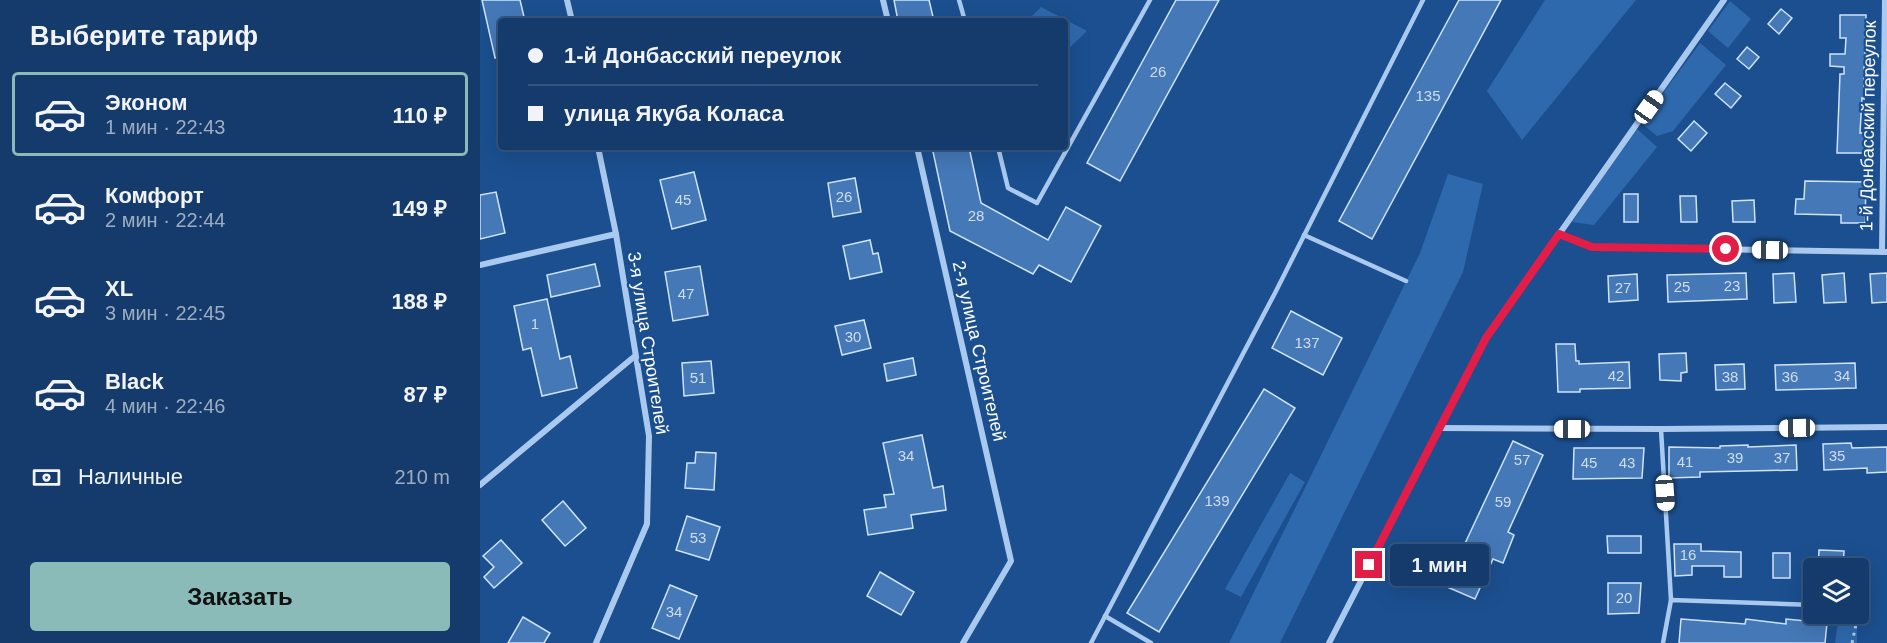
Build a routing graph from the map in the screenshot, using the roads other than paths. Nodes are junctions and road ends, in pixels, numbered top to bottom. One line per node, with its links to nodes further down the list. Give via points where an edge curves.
1 (567, 0): 8 (street)
2 (883, 0): 9 (street)
3 (959, 0): 10 (lane)
4 (1150, 0): 11 (lane)
5 (1423, 0): 18 (lane)
6 (1724, 0): 17 (street)
7 (1885, 0): 19 (street, 1-й Донбасский переулок)
8 (571, 18)
9 (887, 18)
10 (964, 18)
11 (1068, 146)
12 (599, 150): 16 (street, 3-я улица Строителей)
13 (917, 150): 31 (street, 2-я улица Строителей, via 1011,561)
14 (999, 150): 15 (lane, via 1008,188 1036,203)
15 (1066, 150)
16 (616, 234): 20 (street); 22 (street, 3-я улица Строителей)
17 (1559, 234): 19 (street, 1-й Донбасский переулок, via 1592,247); 24 (street, via 1486,338)
18 (1304, 235): 21 (lane); 29 (lane)
19 (1885, 252)
20 (480, 265)
21 (1406, 281)
22 (634, 357): 26 (street); 30 (street, 3-я улица Строителей, via 649,436 647,524)
23 (1887, 427): 25 (street)
24 (1440, 428): 25 (street); 34 (street)
25 (1661, 429): 27 (lane)
26 (480, 485)
27 (1671, 600): 28 (lane); 35 (lane)
28 (1803, 605)
29 (1105, 616): 32 (lane); 33 (lane)
30 (596, 643)
31 (963, 643)
32 (1091, 643)
33 (1151, 643)
34 (1329, 643)
35 (1663, 643)

